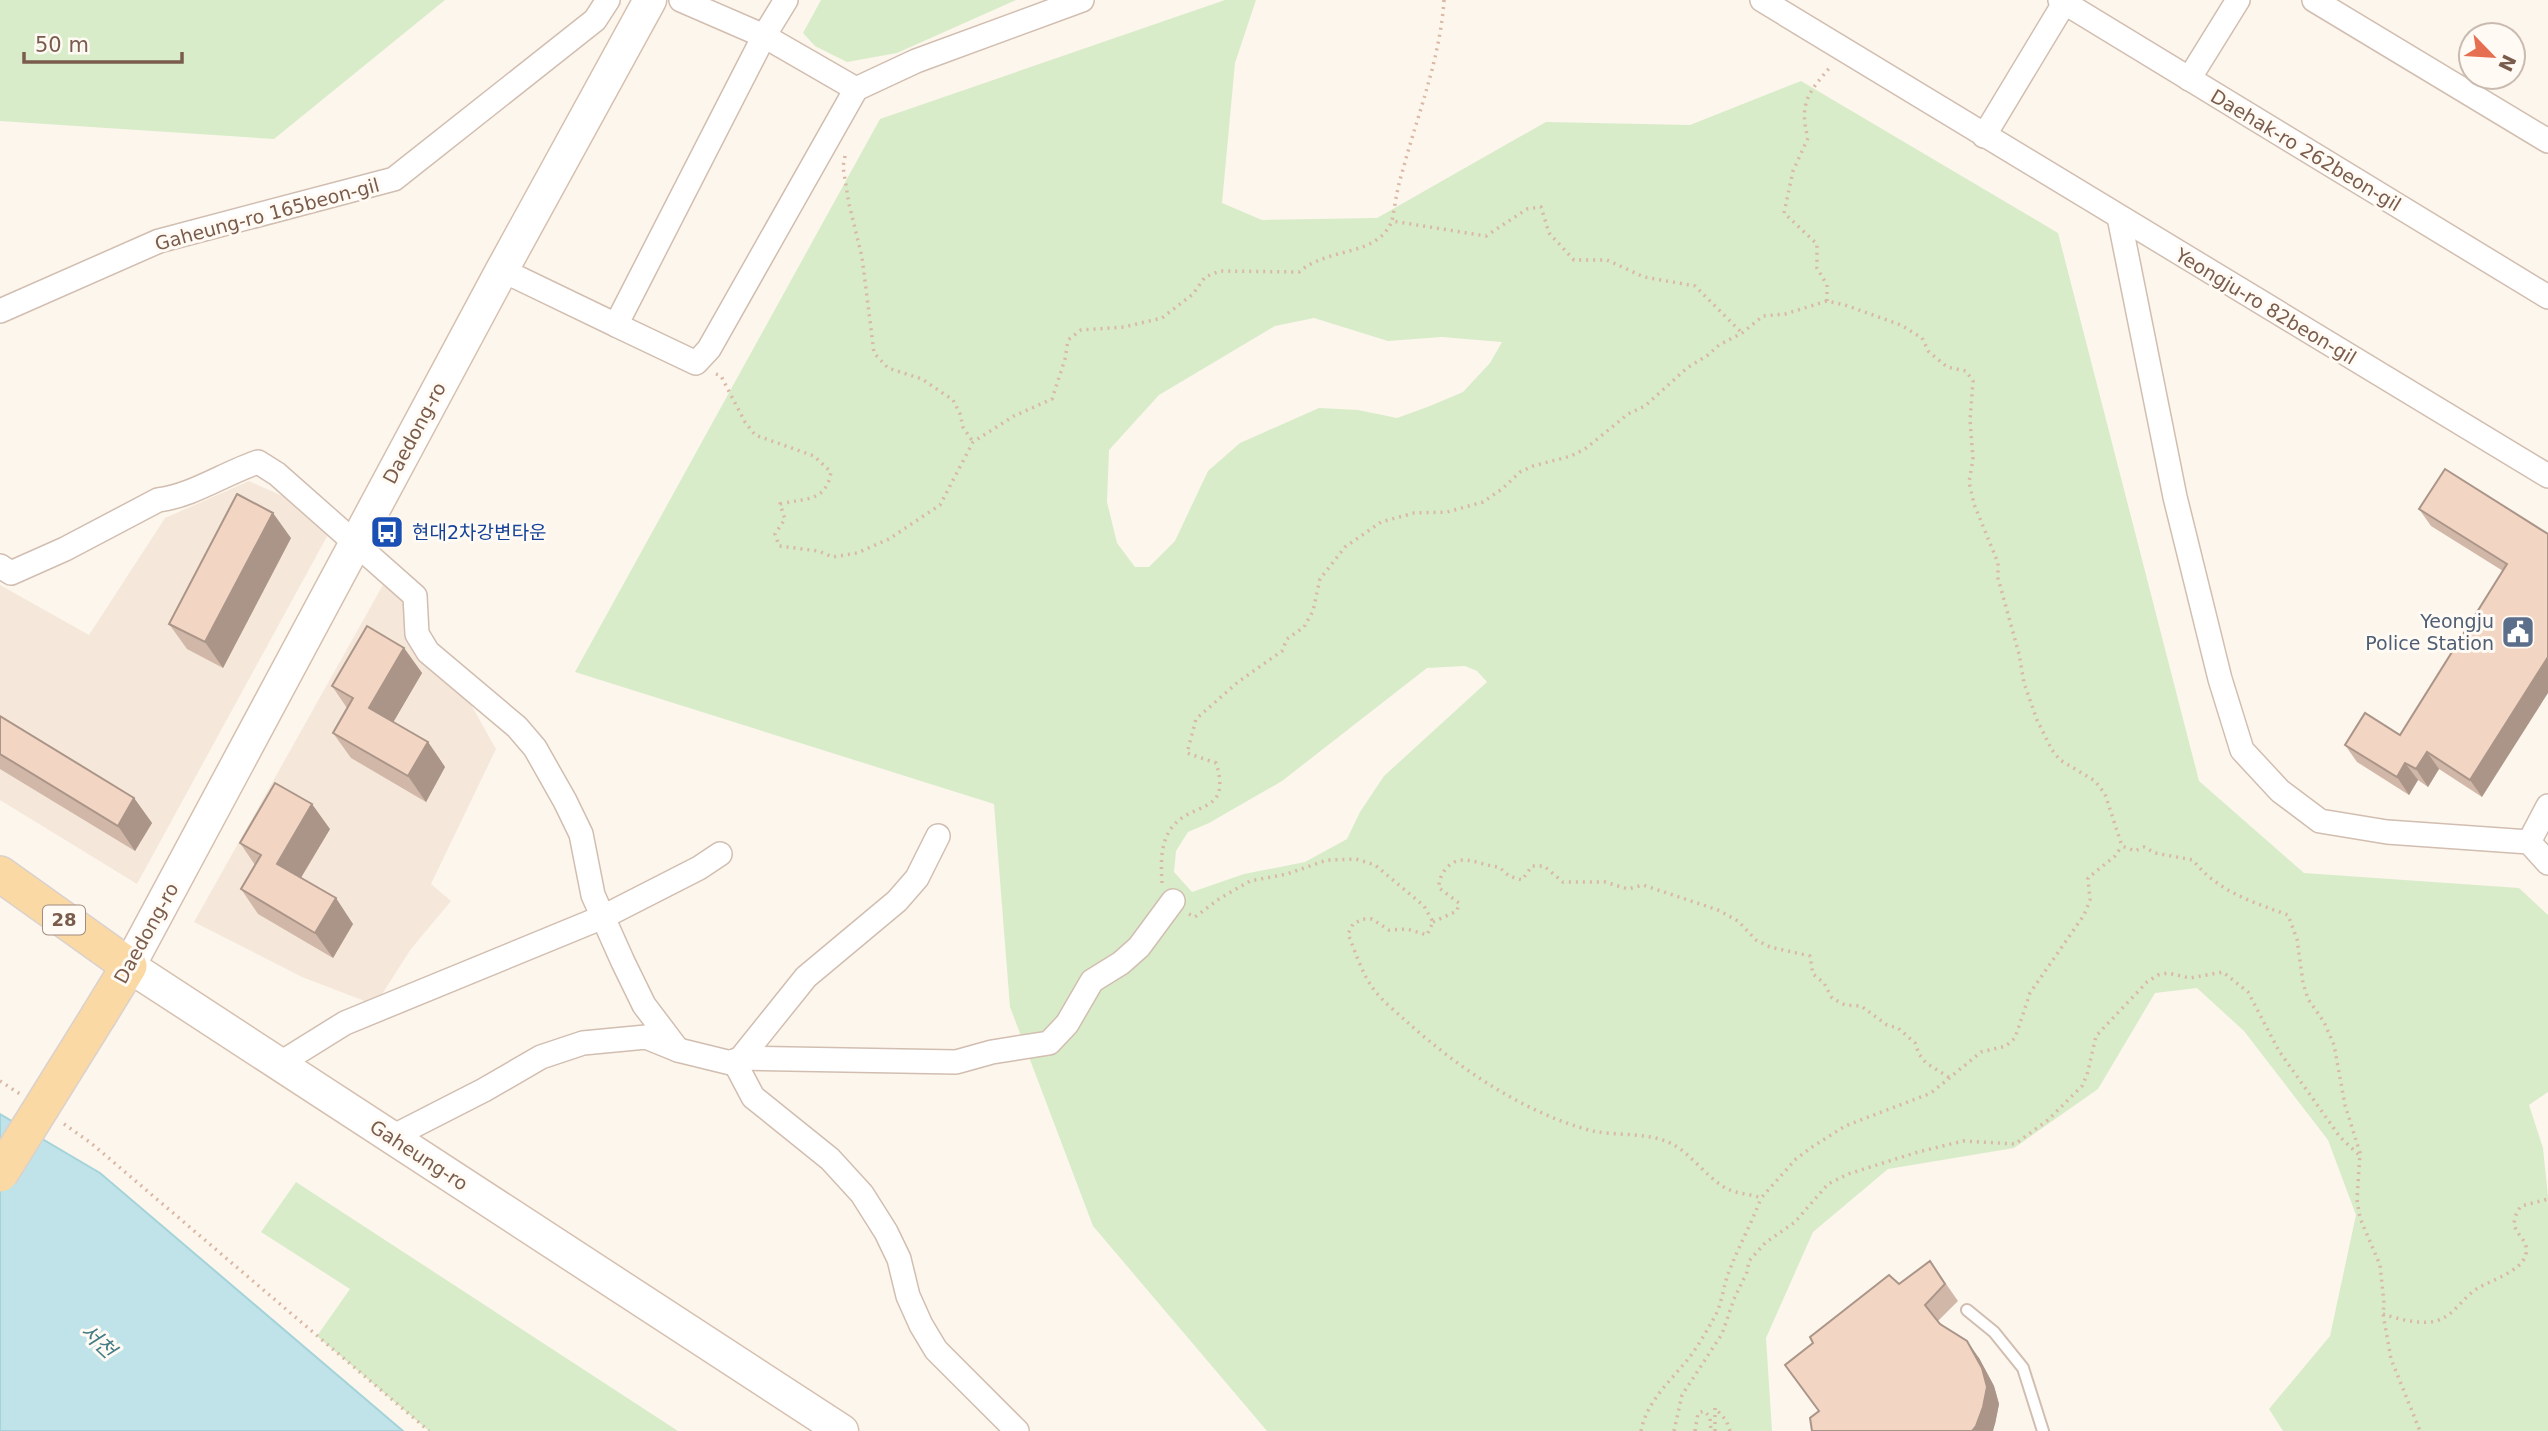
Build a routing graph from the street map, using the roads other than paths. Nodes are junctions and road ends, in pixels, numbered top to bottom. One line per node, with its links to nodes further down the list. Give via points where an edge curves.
1 (608, 0): 18 (street, Gaheung-ro 165beon-gil, via 595,20 394,179 159,241)
2 (650, 0): 16 (main road, Daedong-ro)
3 (681, 0): 10 (street)
4 (786, 0): 10 (street)
5 (1082, 0): 12 (street, via 916,61)
6 (1762, 0): 13 (street, Yeongju-ro 82beon-gil)
7 (2238, 0): 11 (street)
8 (2314, 0): 14 (street)
9 (2063, 1): 11 (street, Daehak-ro 262beon-gil); 13 (street, Daehak-ro 262beon-gil)
10 (765, 36): 12 (street); 19 (street)
11 (2189, 79): 17 (street, Daehak-ro 262beon-gil)
12 (856, 89): 19 (street, via 709,349 696,363)
13 (1984, 136): 15 (street, Yeongju-ro 82beon-gil)
14 (2548, 141)
15 (2119, 217): 20 (street, Yeongju-ro 82beon-gil); 25 (street, via 2175,498 2242,750 2280,791 2320,821 2387,832)
16 (502, 270): 19 (street); 21 (main road, Daedong-ro)
17 (2548, 297)
18 (0, 311)
19 (616, 325)
20 (2548, 475)
21 (355, 544): 22 (street, via 258,462 158,500 11,573); 30 (street, via 415,596 417,634 428,652 517,727 535,748 581,834 593,895); 31 (main road, Daedong-ro)
22 (0, 566)
23 (2548, 806): 25 (street)
24 (938, 836): 33 (street, via 917,878 897,901 806,978)
25 (2529, 842): 27 (street)
26 (720, 854): 30 (street)
27 (2548, 863)
28 (0, 874): 31 (main road, Gaheung-ro / 28)
29 (1173, 901): 33 (street, via 1139,947 1092,981 1067,1024 1049,1043 956,1062)
30 (603, 917): 32 (street, via 644,1005); 34 (street, via 345,1023)
31 (129, 966): 34 (main road, Gaheung-ro); 36 (main road, Daedong-ro, bridge)
32 (678, 1050): 33 (street, via 731,1063); 35 (street, via 646,1037 583,1043 541,1057)
33 (738, 1060): 39 (street, via 753,1097 830,1159 862,1194 899,1259 908,1296 936,1350)
34 (279, 1064): 35 (main road, Gaheung-ro)
35 (392, 1137): 38 (main road, Gaheung-ro)
36 (0, 1174)
37 (1967, 1310): 40 (lane, via 1994,1332 2024,1368)
38 (842, 1431)
39 (1017, 1431)
40 (2043, 1431)

